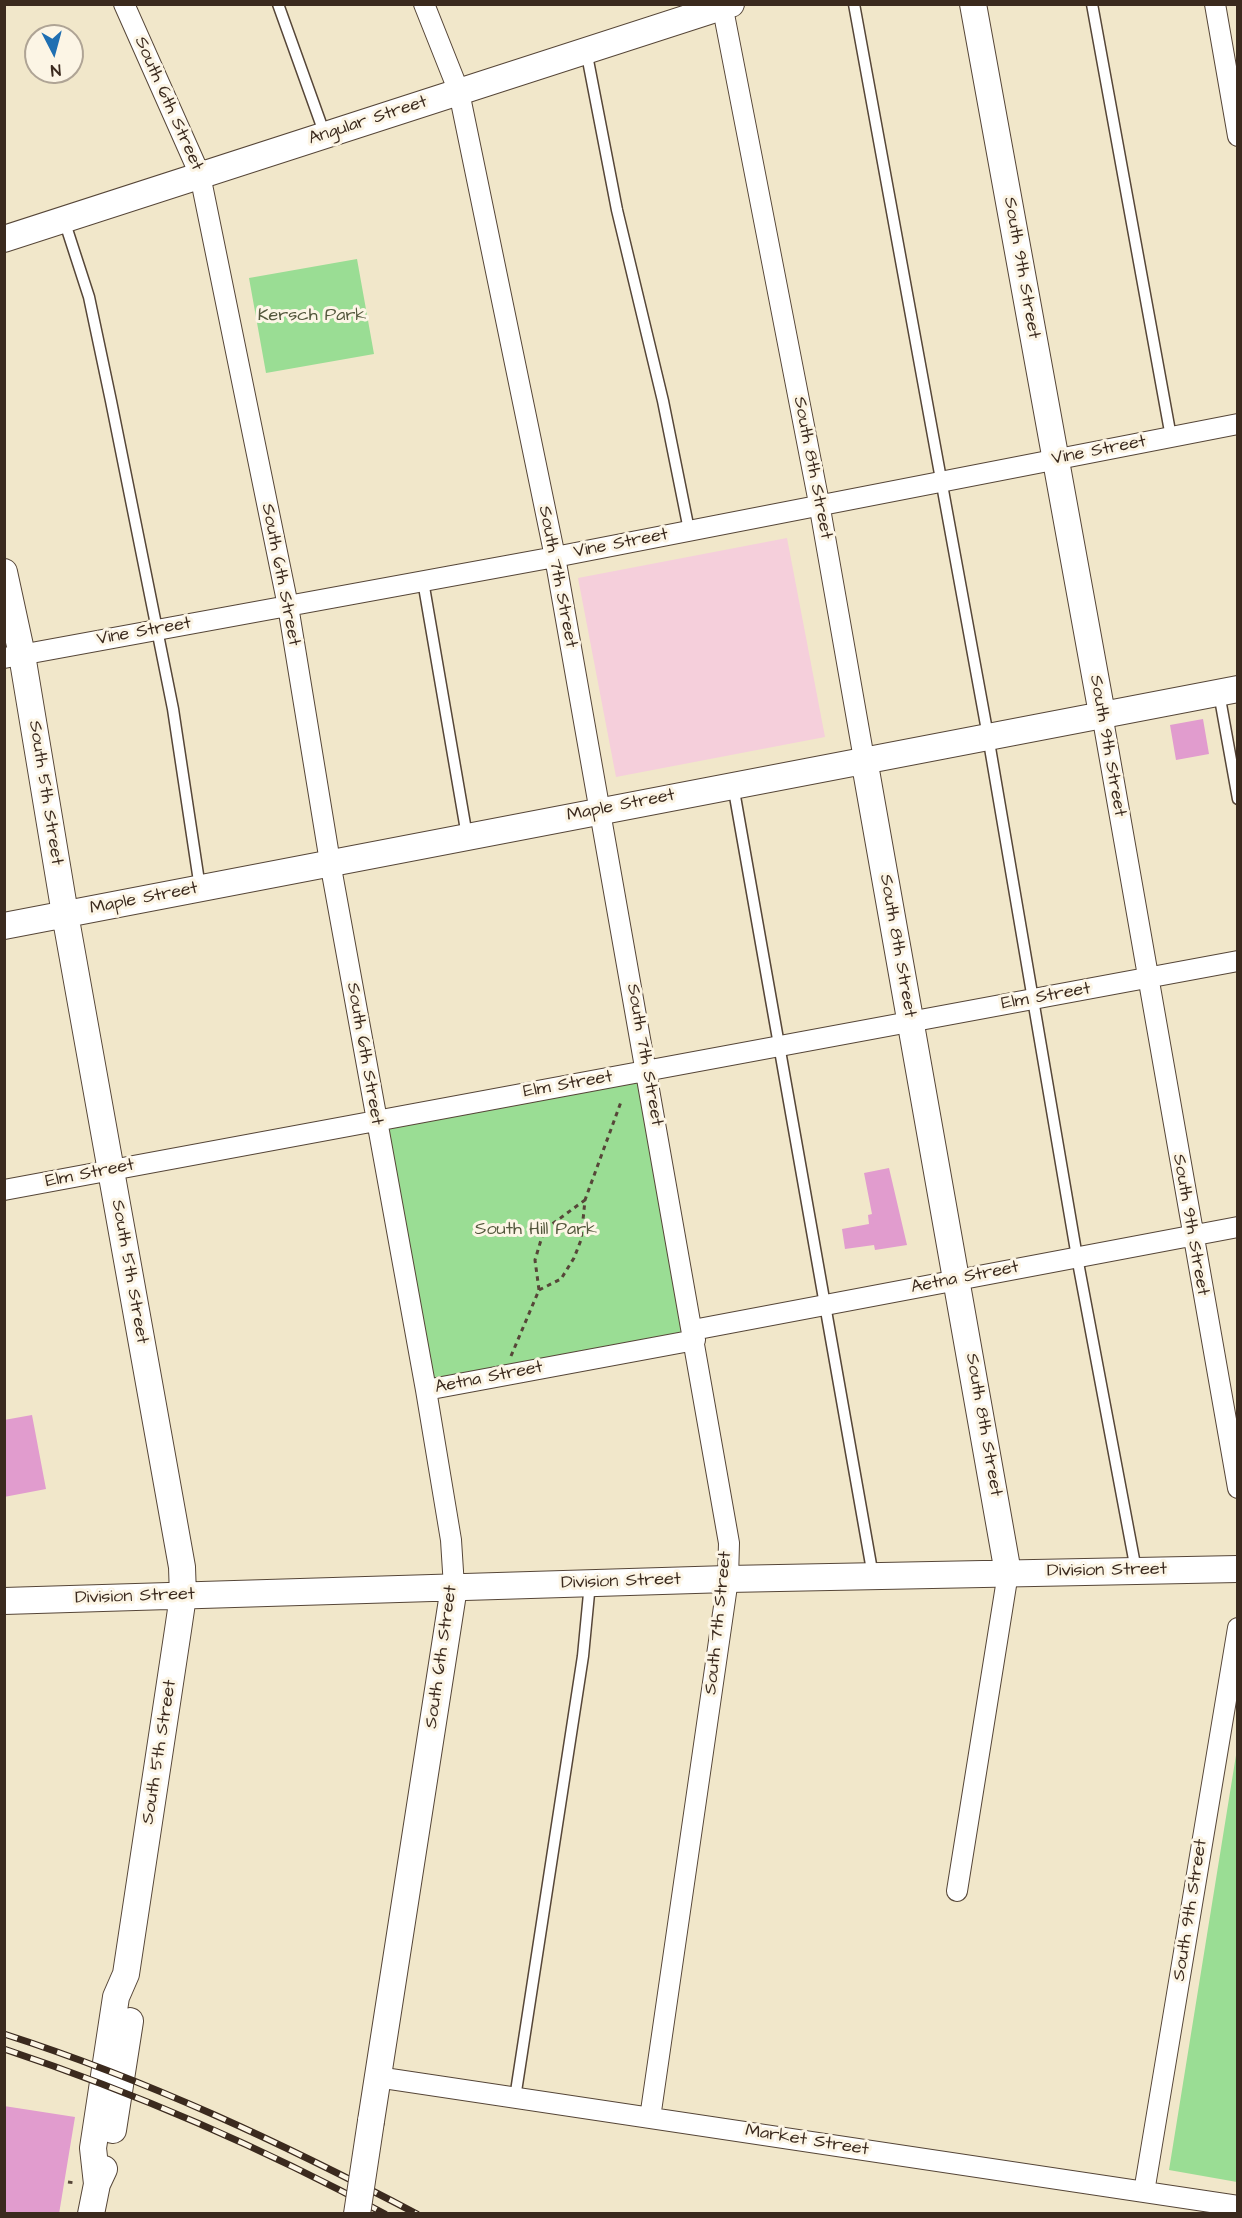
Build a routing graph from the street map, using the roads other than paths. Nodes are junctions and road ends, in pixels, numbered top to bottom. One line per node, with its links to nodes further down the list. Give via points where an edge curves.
1 (124, 4): 13 (street, South 6th Street)
2 (278, 4): 11 (lane)
3 (424, 4): 10 (street, South 7th Street)
4 (854, 4): 19 (lane)
5 (973, 4): 18 (street, South 9th Street)
6 (1092, 4): 17 (lane)
7 (1215, 4): 12 (street)
8 (725, 5): 9 (street, Angular Street); 20 (street, South 8th Street)
9 (586, 50): 10 (street, Angular Street); 21 (lane, via 616,210 663,401)
10 (459, 92): 11 (street, Angular Street); 22 (street, South 7th Street)
11 (325, 135): 13 (street, Angular Street)
12 (1238, 136)
13 (200, 175): 14 (street, Angular Street); 25 (street, South 6th Street)
14 (64, 220): 15 (street, Angular Street); 26 (lane, via 95,325)
15 (4, 239)
16 (1238, 424): 17 (street, Vine Street)
17 (1171, 437): 18 (street, Vine Street)
18 (1055, 459): 19 (street, Vine Street); 29 (street, South 9th Street)
19 (942, 482): 20 (street, Vine Street); 30 (lane)
20 (819, 503): 21 (street, Vine Street); 31 (street, South 8th Street)
21 (689, 530): 22 (street, Vine Street)
22 (555, 557): 24 (street, Vine Street); 34 (street, South 7th Street)
23 (4, 572): 27 (street, South 5th Street)
24 (423, 581): 25 (street, Vine Street); 35 (lane)
25 (288, 606): 26 (street, Vine Street); 36 (street, South 6th Street)
26 (158, 630): 27 (street, Vine Street); 37 (lane)
27 (13, 656): 38 (street, South 5th Street)
28 (1228, 691): 29 (street, Maple Street); 33 (lane)
29 (1102, 714): 30 (street, Maple Street); 41 (street, South 9th Street)
30 (988, 736): 31 (street, Maple Street); 42 (lane)
31 (864, 759): 32 (street, Maple Street); 43 (street, South 8th Street)
32 (733, 784): 34 (street, Maple Street); 44 (lane)
33 (1238, 799)
34 (599, 810): 35 (street, Maple Street); 45 (street, South 7th Street)
35 (467, 836): 36 (street, Maple Street)
36 (330, 862): 37 (street, Maple Street); 46 (street, South 6th Street)
37 (200, 888): 38 (street, Maple Street)
38 (65, 914): 39 (street, Maple Street); 47 (street, South 5th Street)
39 (4, 926)
40 (1238, 961): 41 (street, Elm Street)
41 (1147, 979): 42 (street, Elm Street); 50 (street, South 9th Street)
42 (1033, 1000): 43 (street, Elm Street); 51 (lane)
43 (910, 1022): 44 (street, Elm Street); 52 (street, South 8th Street)
44 (781, 1046): 45 (street, Elm Street); 53 (lane)
45 (646, 1071): 46 (street, Elm Street); 54 (street, South 7th Street)
46 (376, 1119): 47 (street, Elm Street); 55 (street, South 6th Street)
47 (111, 1171): 48 (street, Elm Street); 64 (street, South 5th Street, via 179,1546)
48 (4, 1190)
49 (1238, 1227): 50 (street, Aetna Street)
50 (1192, 1235): 51 (street, Aetna Street); 56 (street, South 9th Street)
51 (1077, 1257): 52 (street, Aetna Street); 58 (lane)
52 (958, 1280): 53 (street, Aetna Street); 59 (street, South 8th Street)
53 (824, 1305): 54 (street, Aetna Street); 60 (lane)
54 (694, 1335): 55 (street, Aetna Street); 61 (street, South 7th Street, via 726,1527)
55 (426, 1390): 63 (street, South 6th Street, via 452,1546)
56 (1238, 1488)
57 (1238, 1569): 58 (street, Division Street)
58 (1136, 1571): 59 (street, Division Street)
59 (1008, 1573): 60 (street, Division Street); 67 (street, South 8th Street)
60 (873, 1576): 61 (street, Division Street)
61 (728, 1579): 62 (street, Division Street); 71 (street, South 7th Street)
62 (590, 1583): 63 (street, Division Street); 70 (lane, via 581,1668)
63 (454, 1587): 64 (street, Division Street); 69 (street, South 6th Street)
64 (183, 1596): 65 (street, Division Street); 68 (street, South 5th Street)
65 (4, 1601)
66 (1238, 1628): 73 (street, South 9th Street)
67 (957, 1891)
68 (126, 1974): 72 (street, South 5th Street, via 117,1993); 72 (street, South 5th Street, via 133,2001 108,2158)
69 (377, 2078): 70 (street, Market Street); 76 (street, South 6th Street, bridge)
70 (515, 2098): 71 (street, Market Street)
71 (650, 2118): 73 (street, Market Street)
72 (86, 2184): 75 (street)
73 (1144, 2192): 74 (street, Market Street)
74 (1238, 2206)
75 (91, 2214)
76 (357, 2214)

